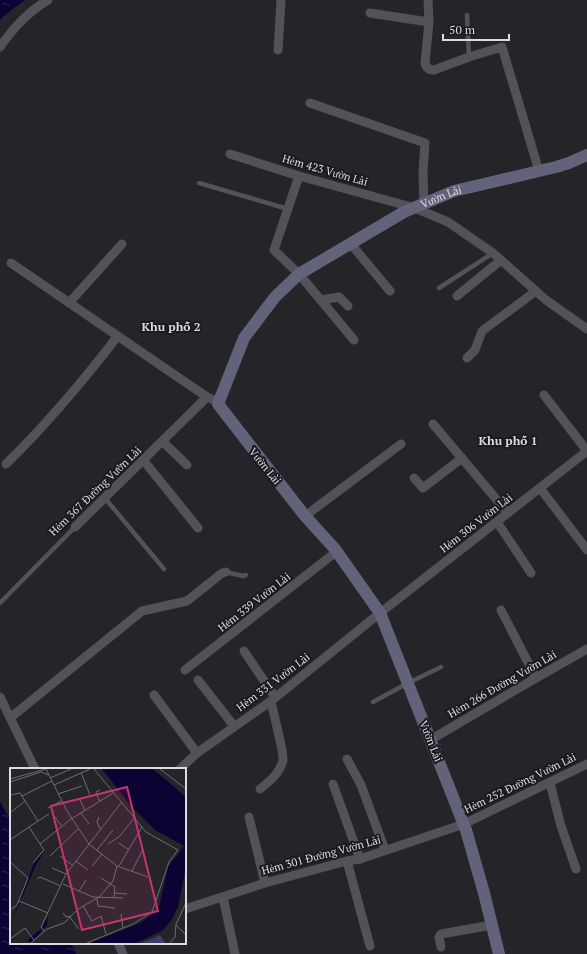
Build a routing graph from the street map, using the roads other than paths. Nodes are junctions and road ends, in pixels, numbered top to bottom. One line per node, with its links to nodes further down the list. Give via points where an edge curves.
1 (48, 0): 7 (street, via 13,28)
2 (281, 0): 8 (street)
3 (428, 0): 6 (street)
4 (370, 13): 6 (street)
5 (467, 15): 9 (lane)
6 (429, 22): 9 (street, via 425,63 428,69 434,70)
7 (0, 47)
8 (278, 50)
9 (469, 57): 13 (street, via 502,47)
10 (310, 103): 16 (street, via 425,143)
11 (230, 154): 14 (street, Hẻm 423 Vườn Lài)
12 (587, 155): 13 (main road, Vườn Lài)
13 (539, 171): 16 (main road, Vườn Lài, via 454,191)
14 (299, 176): 16 (street, Hẻm 423 Vườn Lài); 17 (street)
15 (199, 183): 17 (lane)
16 (420, 206): 18 (main road, Vườn Lài, via 404,212); 20 (street, Hẻm 423 Vườn Lài)
17 (288, 209): 23 (street, via 274,250)
18 (350, 243): 23 (main road, Vườn Lài); 25 (street)
19 (122, 244): 29 (street)
20 (493, 253): 21 (street, Hẻm 423 Vườn Lài); 24 (lane)
21 (501, 260): 26 (street, Hẻm 423 Vườn Lài); 27 (street)
22 (11, 263): 29 (street)
23 (299, 274): 28 (street); 36 (main road, Vườn Lài, via 275,297 244,338)
24 (439, 288)
25 (390, 291)
26 (536, 291): 31 (street, Hẻm 423 Vườn Lài); 34 (street, via 482,331 475,350)
27 (456, 296)
28 (321, 300): 30 (street, via 339,297); 33 (street)
29 (71, 301): 32 (street)
30 (348, 306)
31 (587, 329)
32 (117, 337): 36 (street); 43 (street, via 28,443)
33 (354, 340)
34 (467, 358)
35 (544, 395): 40 (street)
36 (213, 400): 38 (street, Hẻm 367 Đường Vườn Lài); 49 (main road, Vườn Lài)
37 (433, 424): 41 (street)
38 (163, 442): 42 (street, Hẻm 367 Đường Vườn Lài); 44 (street)
39 (401, 444): 49 (street)
40 (587, 451): 46 (street, Hẻm 306 Vườn Lài)
41 (462, 458): 45 (street, via 423,488); 48 (street)
42 (144, 461): 47 (street, Hẻm 367 Đường Vườn Lài); 52 (street)
43 (6, 464)
44 (187, 465)
45 (414, 478)
46 (540, 488): 48 (street, Hẻm 306 Vườn Lài); 53 (street)
47 (104, 497): 51 (street, Hẻm 367 Đường Vườn Lài); 55 (lane)
48 (508, 513): 50 (street, Hẻm 306 Vườn Lài)
49 (305, 516): 54 (main road, Vườn Lài)
50 (497, 522): 57 (street); 61 (street, Hẻm 306 Vườn Lài)
51 (75, 527): 59 (lane, Hẻm 367 Đường Vườn Lài)
52 (198, 528)
53 (587, 550)
54 (336, 552): 61 (main road, Vườn Lài); 65 (street, Hẻm 339 Vườn Lài)
55 (164, 569)
56 (226, 572): 58 (lane); 73 (street, via 186,601 142,610)
57 (531, 573)
58 (246, 575)
59 (0, 603)
60 (501, 610): 66 (street)
61 (380, 613): 68 (main road, Vườn Lài); 71 (street, Hẻm 331 Vườn Lài)
62 (587, 650): 66 (street, Hẻm 266 Đường Vườn Lài)
63 (244, 651): 71 (street)
64 (441, 667): 68 (lane)
65 (186, 670)
66 (536, 678): 75 (street, Hẻm 266 Đường Vườn Lài)
67 (198, 680): 74 (street)
68 (408, 683): 72 (lane); 75 (main road, Vườn Lài)
69 (154, 696): 76 (street)
70 (0, 697): 73 (street)
71 (273, 699): 74 (street, Hẻm 331 Vườn Lài); 83 (street, via 283,759 277,773)
72 (373, 702)
73 (10, 718): 79 (street)
74 (234, 726): 76 (street, Hẻm 331 Vườn Lài)
75 (430, 740): 85 (main road, Vườn Lài)
76 (197, 753): 80 (street, Hẻm 331 Vườn Lài)
77 (347, 759): 86 (street, via 361,785)
78 (587, 764): 81 (street, Hẻm 252 Đường Vườn Lài)
79 (35, 768)
80 (181, 768)
81 (550, 783): 85 (street, Hẻm 252 Đường Vườn Lài); 89 (street)
82 (333, 784): 87 (street)
83 (260, 789)
84 (249, 817): 90 (street)
85 (464, 824): 86 (street, Hẻm 301 Đường Vườn Lài); 93 (main road, Vườn Lài)
86 (386, 850): 87 (street, Hẻm 301 Đường Vườn Lài)
87 (360, 859): 88 (street, Hẻm 301 Đường Vườn Lài)
88 (347, 861): 90 (street, Hẻm 301 Đường Vườn Lài); 95 (street)
89 (576, 869)
90 (265, 883): 91 (street, Hẻm 301 Đường Vườn Lài)
91 (223, 896): 92 (street, Hẻm 301 Đường Vườn Lài); 98 (street)
92 (186, 909)
93 (492, 926): 96 (street, via 441,934); 99 (main road, Vườn Lài)
94 (118, 944): 97 (street)
95 (370, 946)
96 (441, 948)
97 (123, 954)
98 (235, 954)
99 (499, 954)

